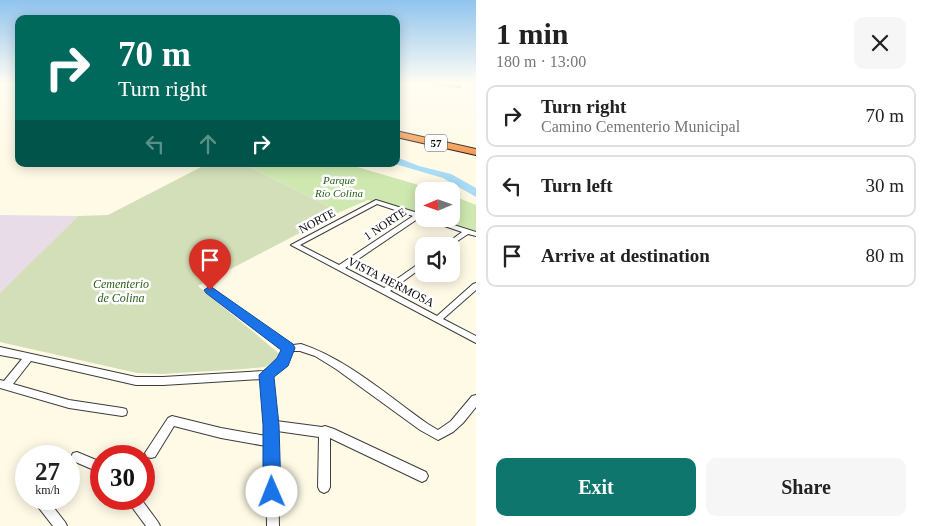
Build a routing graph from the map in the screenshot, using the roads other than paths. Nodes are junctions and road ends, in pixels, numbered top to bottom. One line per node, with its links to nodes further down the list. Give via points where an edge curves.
1 (400, 130): 3 (highway, 57)
2 (400, 135): 4 (highway, 57)
3 (476, 147)
4 (476, 152)
5 (415, 214): 11 (street, NORTE, via 376,202)
6 (415, 220): 12 (street, 1 NORTE)
7 (458, 228): 8 (street)
8 (467, 231): 9 (street); 10 (street)
9 (476, 234)
10 (459, 237)
11 (295, 245): 12 (street, VISTA HERMOSA)
12 (340, 268): 16 (street, VISTA HERMOSA)
13 (415, 269): 16 (street)
14 (476, 286): 17 (street)
15 (210, 290): 19 (lane)
16 (384, 291): 17 (street, VISTA HERMOSA)
17 (438, 319): 18 (street, VISTA HERMOSA)
18 (476, 340)
19 (288, 348): 22 (street, via 283,362); 24 (street, via 308,347 328,358 414,422 438,434 451,428)
20 (0, 351): 21 (street)
21 (28, 358): 22 (street, via 136,381); 23 (street)
22 (266, 375): 26 (street)
23 (3, 385): 25 (street, via 69,404)
24 (476, 398)
25 (122, 412)
26 (271, 425): 27 (street); 28 (street)
27 (325, 431): 30 (street); 31 (street)
28 (271, 442): 29 (street, via 221,434 172,421); 36 (street)
29 (155, 447)
30 (422, 476)
31 (324, 487)
32 (48, 510): 34 (street)
33 (142, 510): 35 (street)
34 (60, 526)
35 (154, 526)
36 (273, 526)

